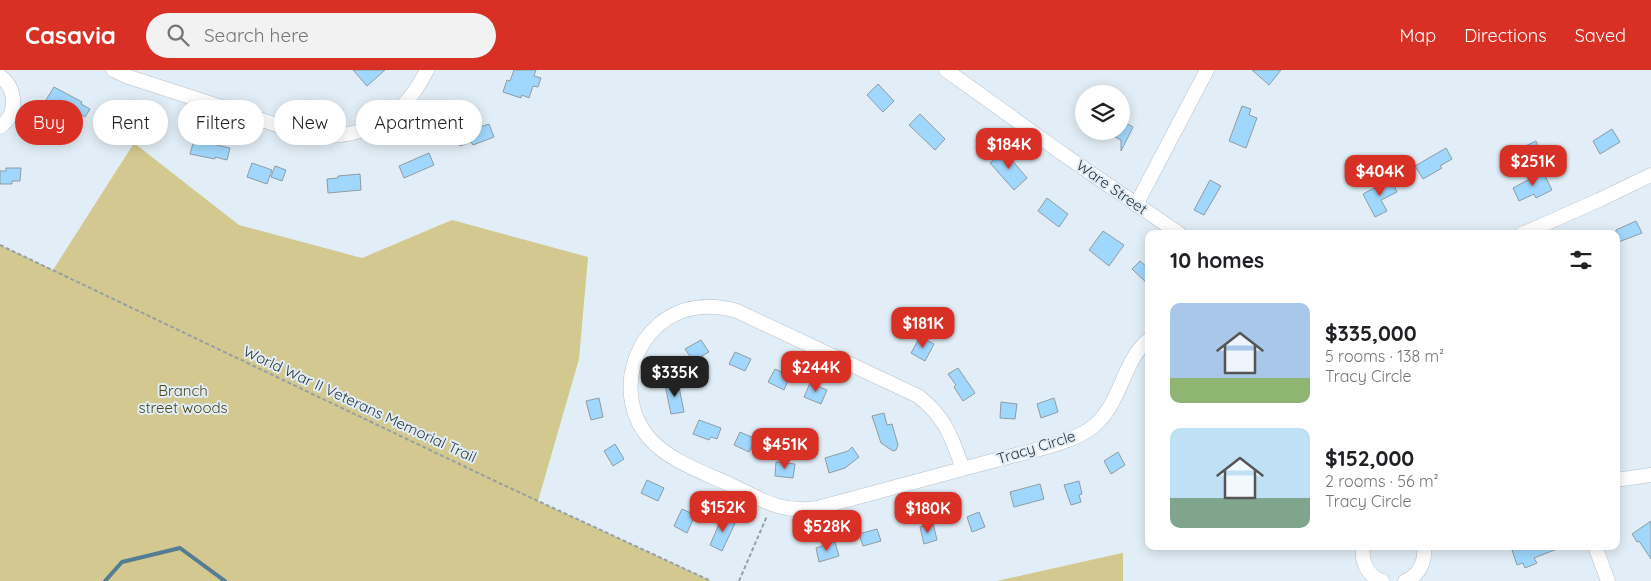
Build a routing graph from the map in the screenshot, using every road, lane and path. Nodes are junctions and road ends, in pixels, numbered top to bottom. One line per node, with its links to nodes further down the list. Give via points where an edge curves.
1 (113, 70): 2 (street, via 303,134 331,137 363,131 391,116 413,96)
2 (427, 70)
3 (946, 70): 8 (street, Ware Street)
4 (1207, 70): 8 (street)
5 (5, 75): 6 (street, via 14,105 9,118)
6 (0, 127)
7 (1651, 174): 10 (street)
8 (1136, 205): 9 (street, Ware Street)
9 (1174, 230)
10 (1531, 230)
11 (0, 245): 20 (path, World War II Veterans Memorial Trail)
12 (1145, 343): 13 (street, Tracy Circle, via 1131,359 1110,407 1085,432 1062,442)
13 (963, 469): 16 (street, Tracy Circle, via 816,508 793,510); 16 (street, Tracy Circle, via 944,421 918,396 737,311 705,306 673,315 648,336 635,360 630,386 637,418 648,437 664,452)
14 (1651, 475): 15 (street)
15 (1620, 479)
16 (772, 504): 21 (path)
17 (1362, 550): 22 (street, via 1364,564)
18 (1424, 550): 23 (street, via 1423,563 1418,572)
19 (1596, 550): 24 (street)
20 (712, 581)
21 (739, 581)
22 (1382, 581)
23 (1405, 581)
24 (1608, 581)

